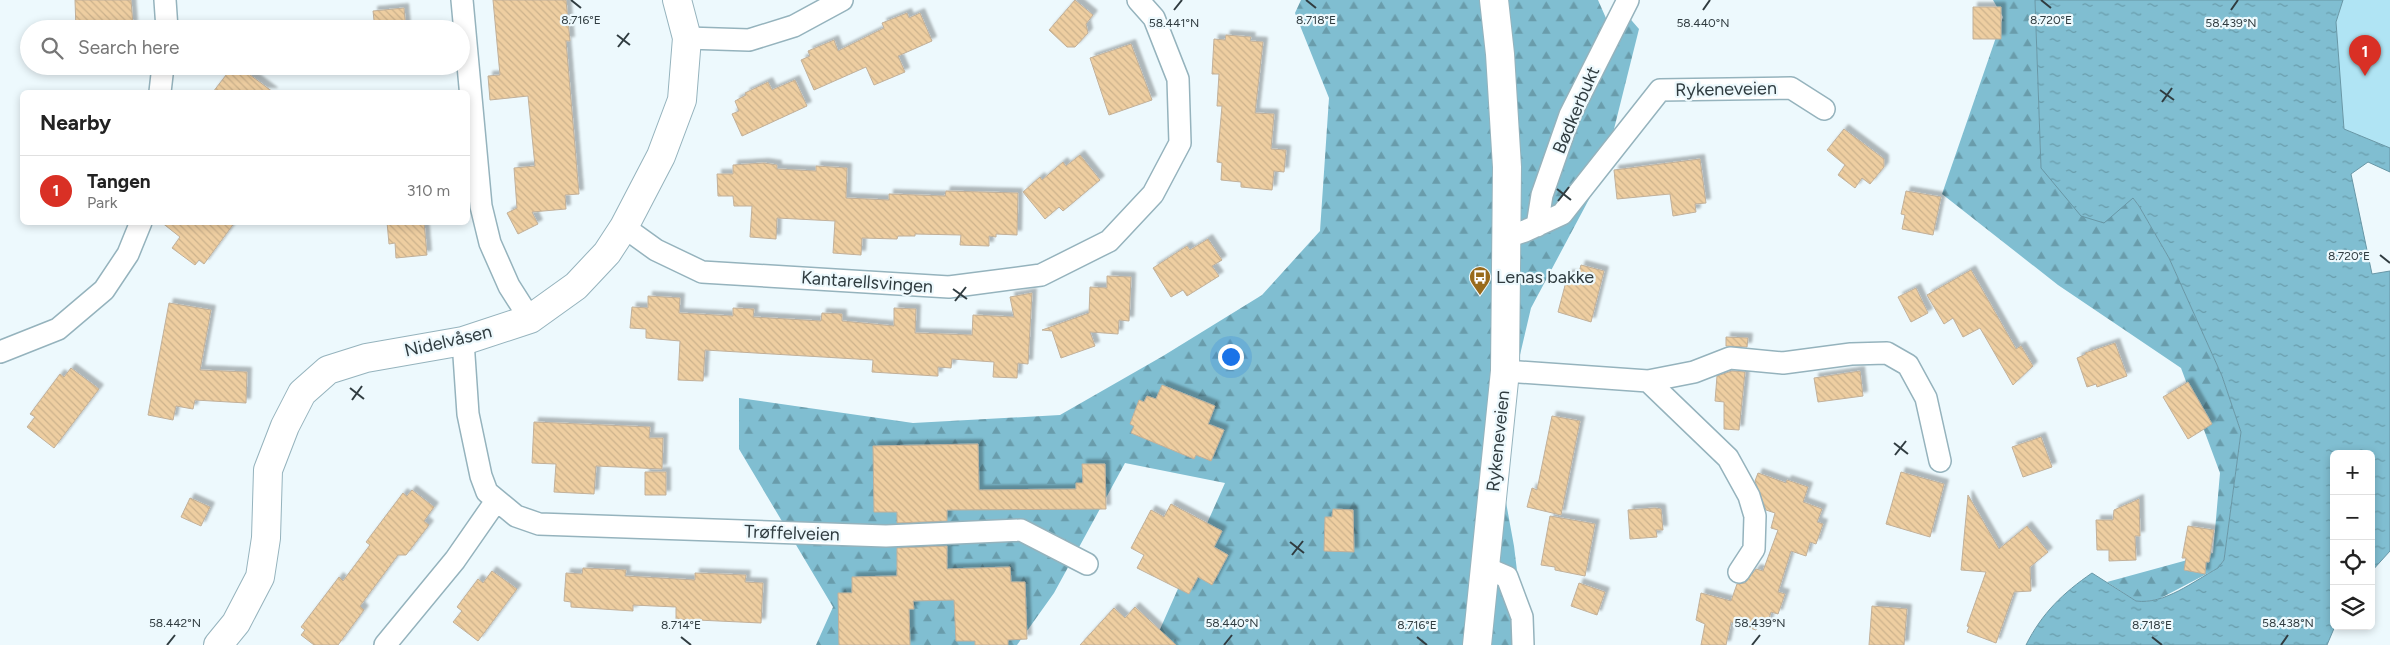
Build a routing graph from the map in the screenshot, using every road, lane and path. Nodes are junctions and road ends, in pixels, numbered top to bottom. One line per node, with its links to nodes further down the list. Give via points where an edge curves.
1 (165, 0): 8 (street)
2 (462, 0): 9 (street)
3 (677, 0): 10 (street, Nidelvåsen)
4 (842, 0): 10 (street, via 794,26 749,40)
5 (1138, 0): 17 (street, Kantarellsvingen, via 1154,18 1178,79 1180,143 1153,194 1109,241 1041,275 949,287 702,272 656,250)
6 (1494, 0): 18 (street, Rykeneveien, via 1507,167)
7 (1628, 0): 16 (street, Bødkerbukt, via 1570,115 1542,195)
8 (166, 20)
9 (464, 20)
10 (687, 38): 17 (street, Nidelvåsen, via 682,100 661,156)
11 (162, 75): 13 (street)
12 (469, 75): 19 (street, via 481,206 490,243)
13 (160, 90)
14 (1824, 109): 16 (street, Rykeneveien, via 1792,88 1660,90 1562,214)
15 (140, 225): 21 (street, via 128,254 104,290 58,329)
16 (1537, 226): 18 (street, Rykeneveien)
17 (624, 227): 19 (street, Nidelvåsen, via 607,253 576,286)
18 (1507, 237): 22 (street, Rykeneveien)
19 (530, 319): 20 (street, Nidelvåsen)
20 (463, 342): 25 (street, Trøffelveien, via 468,414 481,476 487,492); 29 (street, Nidelvåsen, via 366,358 328,370 302,394 268,470 266,538 260,577 236,623)
21 (0, 352)
22 (1505, 370): 23 (street); 27 (street, Rykeneveien)
23 (1648, 381): 24 (street, via 1694,372 1730,358 1783,363 1887,353 1908,365 1926,398); 28 (street, via 1728,458 1750,496 1756,516 1754,549)
24 (1940, 461)
25 (496, 501): 26 (street, Trøffelveien, via 516,516 539,524 886,536 1021,530); 30 (street, via 455,560)
26 (1087, 564)
27 (1486, 568): 31 (street, Rykeneveien); 32 (street, via 1507,577 1522,617)
28 (1739, 572)
29 (218, 645)
30 (385, 645)
31 (1477, 645)
32 (1523, 645)

